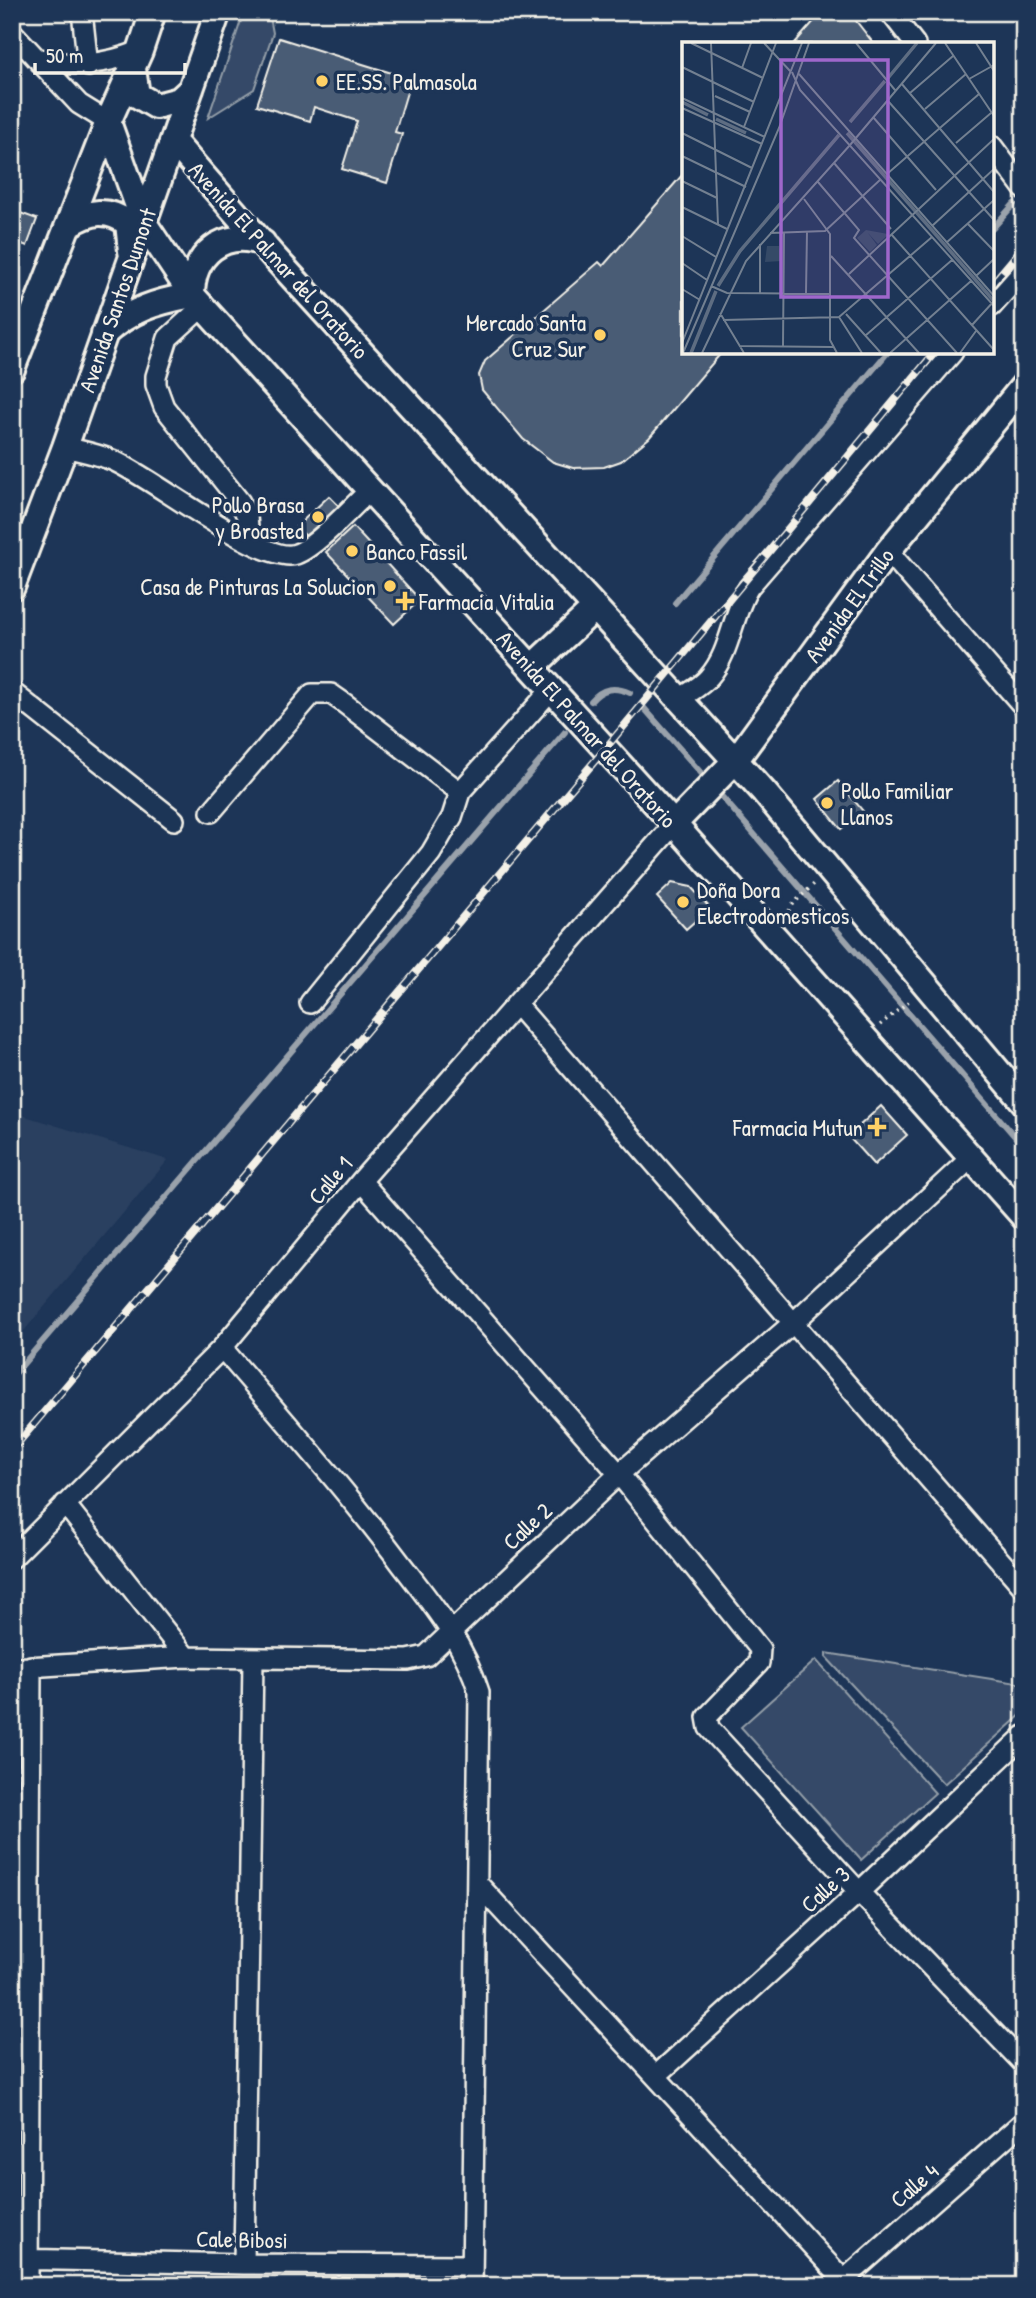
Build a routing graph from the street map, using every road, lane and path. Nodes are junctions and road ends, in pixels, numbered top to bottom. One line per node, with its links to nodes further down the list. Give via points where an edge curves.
1 (82, 12): 9 (street)
2 (153, 12): 8 (main road)
3 (218, 12): 10 (main road, Avenida Santos Dumont)
4 (890, 12): 6 (street)
5 (12, 32): 7 (street)
6 (913, 42)
7 (35, 58): 9 (street); 11 (street, via 79,104)
8 (136, 60): 9 (street); 10 (main road, via 137,95 156,106 179,100); 11 (main road)
9 (88, 66)
10 (191, 89): 12 (main road, Avenida Santos Dumont)
11 (108, 122): 15 (main road, Avenida El Palmar del Oratorio); 16 (main road)
12 (174, 142): 15 (main road, Avenida Santos Dumont); 17 (main road, Avenida El Palmar del Oratorio)
13 (994, 149): 14 (street)
14 (1024, 190)
15 (136, 223): 16 (main road, via 93,212); 19 (main road, Avenida El Palmar del Oratorio); 21 (main road, Avenida Santos Dumont, via 130,262)
16 (70, 224): 23 (main road)
17 (263, 243): 19 (main road, via 241,238 209,249 196,267); 30 (main road, Avenida El Palmar del Oratorio)
18 (1024, 270): 20 (street)
19 (197, 301): 21 (main road, via 144,305); 26 (main road, Avenida El Palmar del Oratorio); 27 (street, via 168,338 156,385 164,407 240,502 247,516)
20 (994, 304)
21 (104, 334): 25 (main road, Avenida Santos Dumont)
22 (951, 354): 34 (street, via 749,587 718,664 709,678)
23 (12, 369)
24 (1024, 385): 28 (main road, Avenida El Trillo)
25 (65, 447): 27 (street, via 113,460); 29 (main road, Avenida Santos Dumont)
26 (369, 491): 27 (street, via 297,554 281,554); 31 (main road, Avenida El Palmar del Oratorio)
27 (249, 540)
28 (888, 551): 35 (street); 36 (main road, Avenida El Trillo)
29 (12, 587)
30 (589, 614): 31 (main road); 34 (main road, Avenida El Palmar del Oratorio)
31 (540, 660): 32 (main road, Avenida El Palmar del Oratorio)
32 (552, 689): 37 (street); 40 (main road, Avenida El Palmar del Oratorio)
33 (12, 691): 39 (street)
34 (678, 700): 36 (main road, Avenida El Palmar del Oratorio)
35 (1024, 707)
36 (729, 768): 40 (main road, Avenida El Trillo); 47 (main road, Avenida El Palmar del Oratorio)
37 (460, 793): 38 (street, via 331,694 312,694); 44 (street, via 431,853)
38 (211, 812)
39 (174, 820)
40 (674, 824): 45 (street, Calle 1); 48 (main road, Avenida El Palmar del Oratorio)
41 (816, 882): 42 (path)
42 (794, 903)
43 (914, 997): 46 (path)
44 (310, 1003)
45 (516, 1004): 49 (street, Calle 1); 51 (street)
46 (890, 1017)
47 (1024, 1102)
48 (972, 1157): 50 (main road, Avenida El Palmar del Oratorio); 51 (street, Calle 2)
49 (361, 1181): 52 (street, Calle 1); 53 (street)
50 (1024, 1217)
51 (792, 1324): 53 (street, Calle 2); 56 (street)
52 (222, 1348): 54 (street, Calle 1); 57 (street, via 359,1508)
53 (619, 1474): 57 (street, Calle 2); 63 (street, via 760,1649 759,1663 707,1717 709,1728)
54 (65, 1504): 55 (street, Calle 1); 58 (street)
55 (12, 1558)
56 (1024, 1588)
57 (452, 1630): 59 (street, Calle 2, via 418,1659); 62 (street, via 479,1692)
58 (186, 1657): 59 (street, Calle 2); 60 (street, Calle 2)
59 (253, 1659): 68 (street)
60 (22, 1667): 67 (street)
61 (1024, 1736): 63 (street, Calle 3)
62 (477, 1884): 65 (street); 69 (street)
63 (859, 1892): 64 (street); 65 (street, Calle 3)
64 (1024, 2064)
65 (657, 2076): 70 (street)
66 (1024, 2121): 70 (street, Calle 4)
67 (20, 2259): 68 (street, Cale Bibosi); 71 (street)
68 (244, 2264): 69 (street, Cale Bibosi)
69 (471, 2265): 72 (street)
70 (843, 2284)
71 (28, 2286)
72 (472, 2286)

